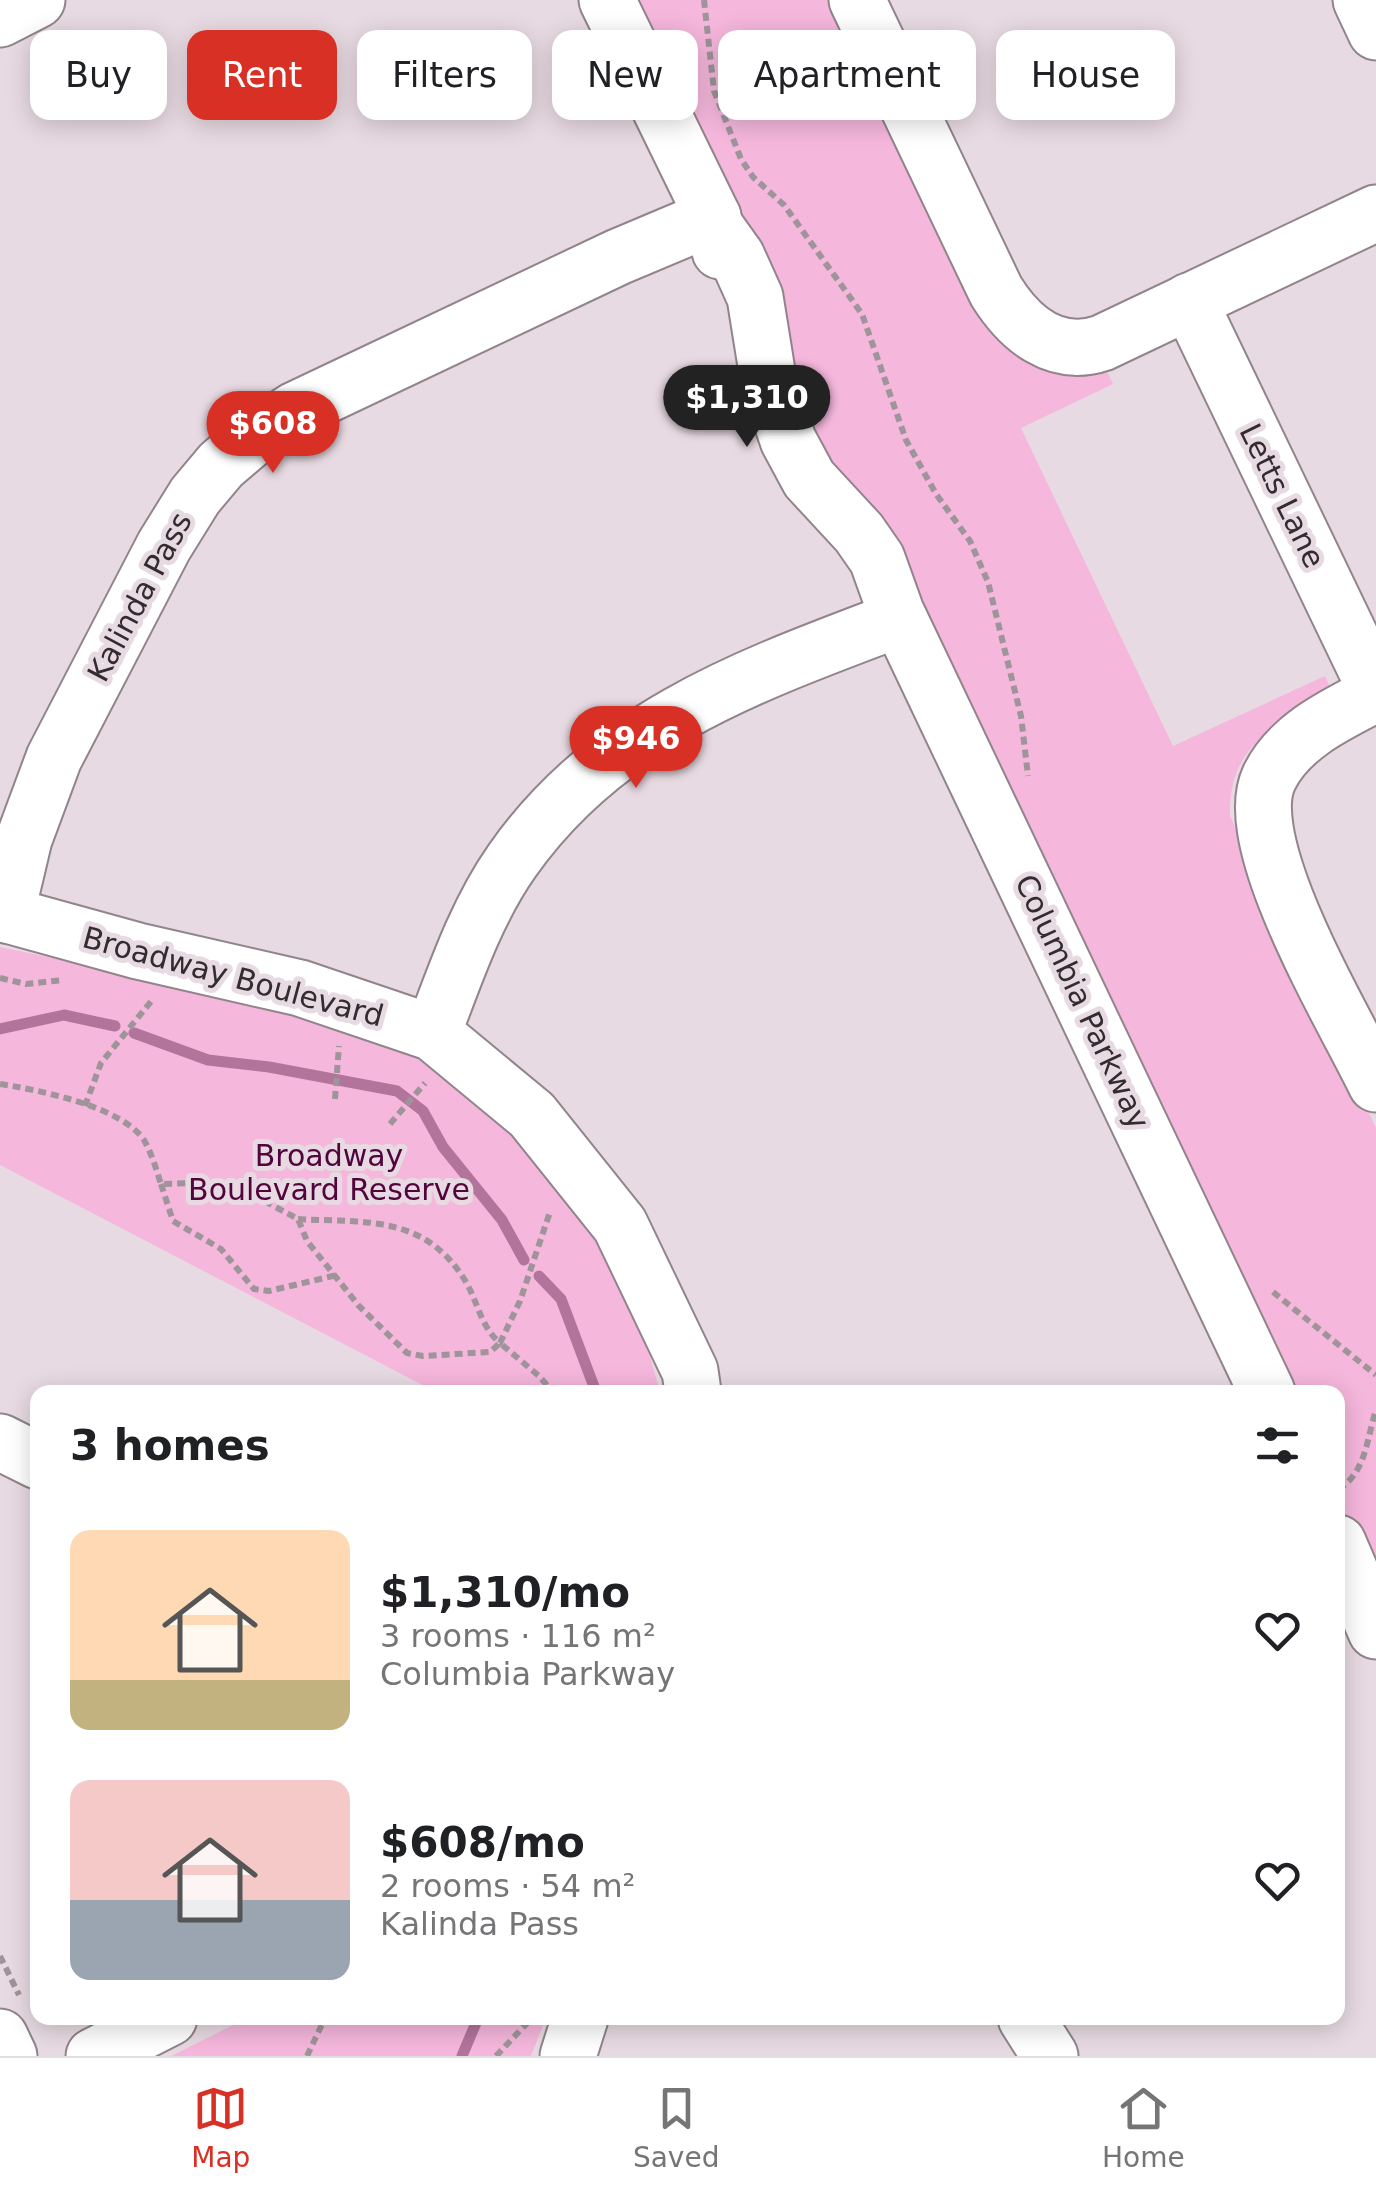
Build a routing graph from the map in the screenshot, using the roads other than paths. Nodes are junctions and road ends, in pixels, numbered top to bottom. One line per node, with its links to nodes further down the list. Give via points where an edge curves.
1 (37, 0): 5 (street)
2 (607, 0): 8 (street, Columbia Parkway)
3 (857, 0): 9 (street, via 996,291 1018,324 1047,342 1090,347)
4 (1361, 0): 6 (street)
5 (0, 18)
6 (1376, 32)
7 (1376, 213): 9 (street)
8 (715, 223): 10 (street, Columbia Parkway, via 754,297 768,384 788,440 808,479 877,559); 12 (street, Kalinda Pass, via 618,257 295,410 222,465 164,546 54,758)
9 (1189, 302): 11 (street, Letts Lane)
10 (898, 616): 13 (street, via 700,701 602,762 511,862 465,947); 16 (street, Columbia Parkway)
11 (1376, 692): 14 (street, via 1299,741 1277,764 1263,798 1266,846 1280,888)
12 (3, 914): 13 (street, Broadway Boulevard, via 300,988)
13 (426, 1064): 15 (street, Broadway Boulevard, via 532,1115 620,1225)
14 (1376, 1084)
15 (692, 1385)
16 (1264, 1385)
17 (0, 1442): 18 (street)
18 (30, 1457)
19 (1345, 1560): 20 (street)
20 (1376, 1631)
21 (155, 2025): 24 (street)
22 (578, 2025): 25 (street)
23 (1030, 2025): 26 (street)
24 (94, 2056)
25 (568, 2056)
26 (1050, 2056)

